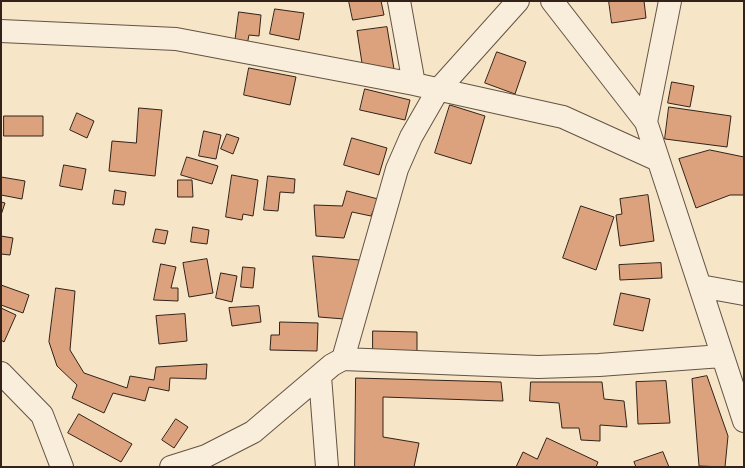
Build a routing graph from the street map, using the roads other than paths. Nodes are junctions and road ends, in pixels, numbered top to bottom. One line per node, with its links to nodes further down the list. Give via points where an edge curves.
1 (399, 1): 6 (street)
2 (518, 1): 7 (street)
3 (552, 1): 8 (street)
4 (670, 1): 8 (street)
5 (1, 31): 6 (street, via 176,39)
6 (414, 84): 7 (street)
7 (438, 90): 9 (street, via 563,117); 13 (street, via 411,137 397,169)
8 (646, 122): 9 (street)
9 (658, 160): 10 (street)
10 (700, 286): 11 (street); 12 (street)
11 (744, 294)
12 (722, 356): 13 (street, via 538,367); 16 (street)
13 (343, 359): 15 (street)
14 (1, 373): 17 (street, via 42,415)
15 (320, 376): 18 (street, via 253,432 206,456); 19 (street)
16 (744, 421)
17 (62, 467)
18 (171, 467)
19 (327, 467)

